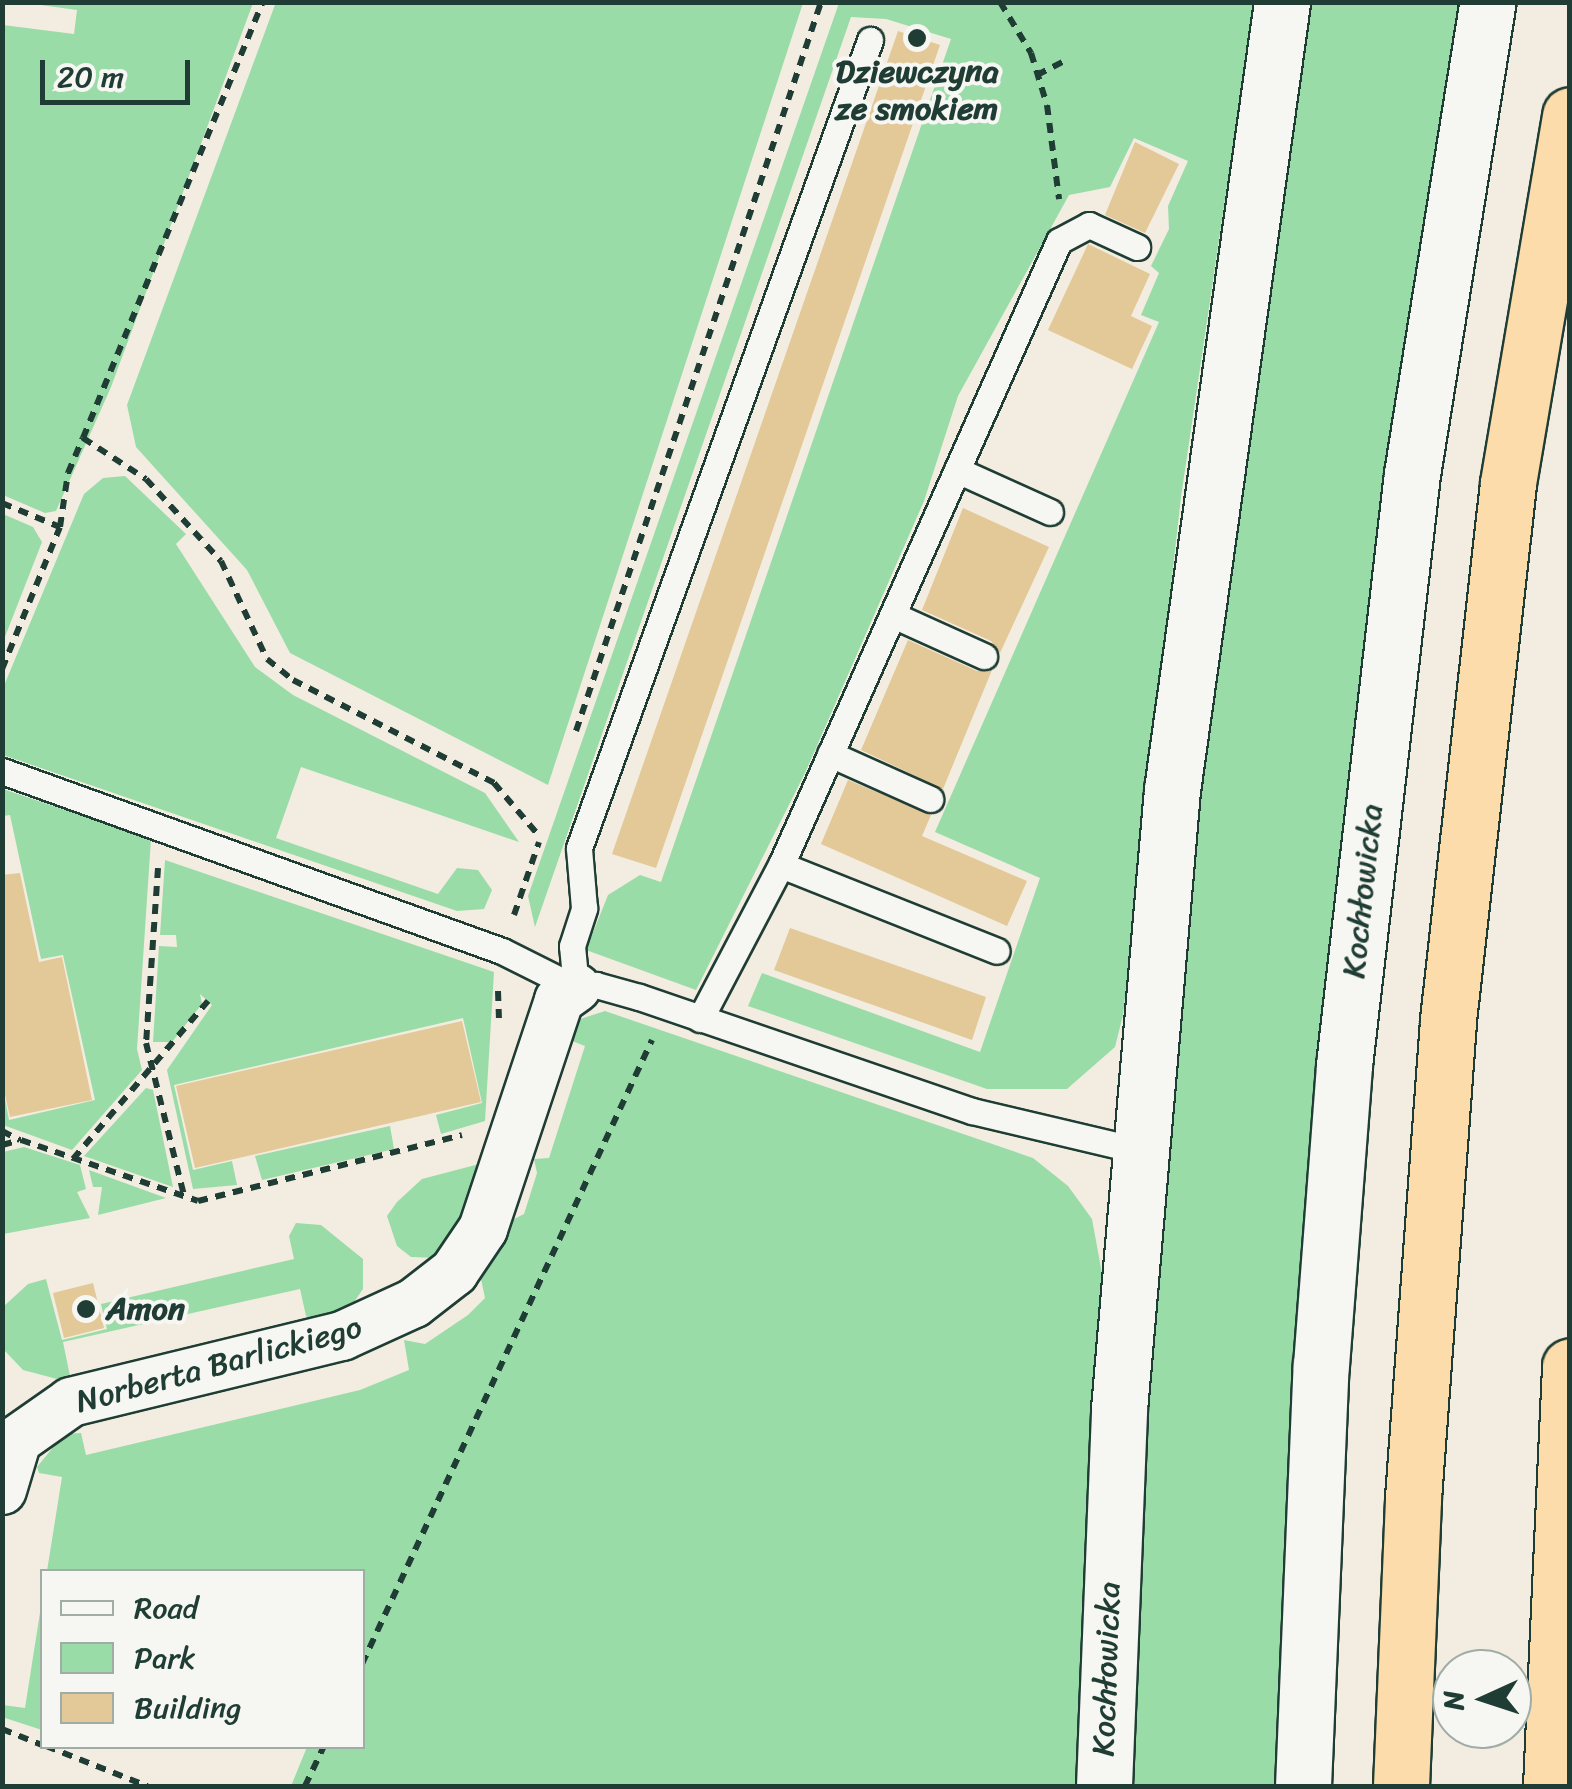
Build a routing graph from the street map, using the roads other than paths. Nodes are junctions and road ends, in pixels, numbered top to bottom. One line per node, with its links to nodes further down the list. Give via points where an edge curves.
1 (1282, 2): 17 (street, Kochłowicka, via 1180,730)
2 (1488, 2): 22 (street, Kochłowicka, via 1412,474 1344,1066)
3 (870, 40): 15 (lane, via 579,848 584,908 572,946)
4 (1570, 115): 23 (highway, via 1508,483 1448,1020 1414,1478)
5 (1137, 247): 6 (lane, via 1089,225 1058,241)
6 (957, 470): 7 (lane); 8 (lane)
7 (1050, 512)
8 (892, 615): 9 (lane); 10 (lane)
9 (984, 656)
10 (830, 754): 12 (lane); 13 (lane)
11 (2, 771): 15 (lane, via 502,950)
12 (930, 799)
13 (780, 865): 14 (lane); 16 (lane)
14 (997, 951)
15 (576, 988): 16 (lane, via 596,985); 19 (street, Norberta Barlickiego, via 559,1000 552,1018 483,1229 471,1252 433,1290 342,1336 71,1402)
16 (700, 1019): 17 (lane, via 972,1112)
17 (1137, 1150): 21 (street, Kochłowicka)
18 (1570, 1366): 24 (highway)
19 (10, 1427): 20 (street, Norberta Barlickiego)
20 (2, 1490)
21 (1104, 1786)
22 (1303, 1786)
23 (1401, 1786)
24 (1551, 1786)

